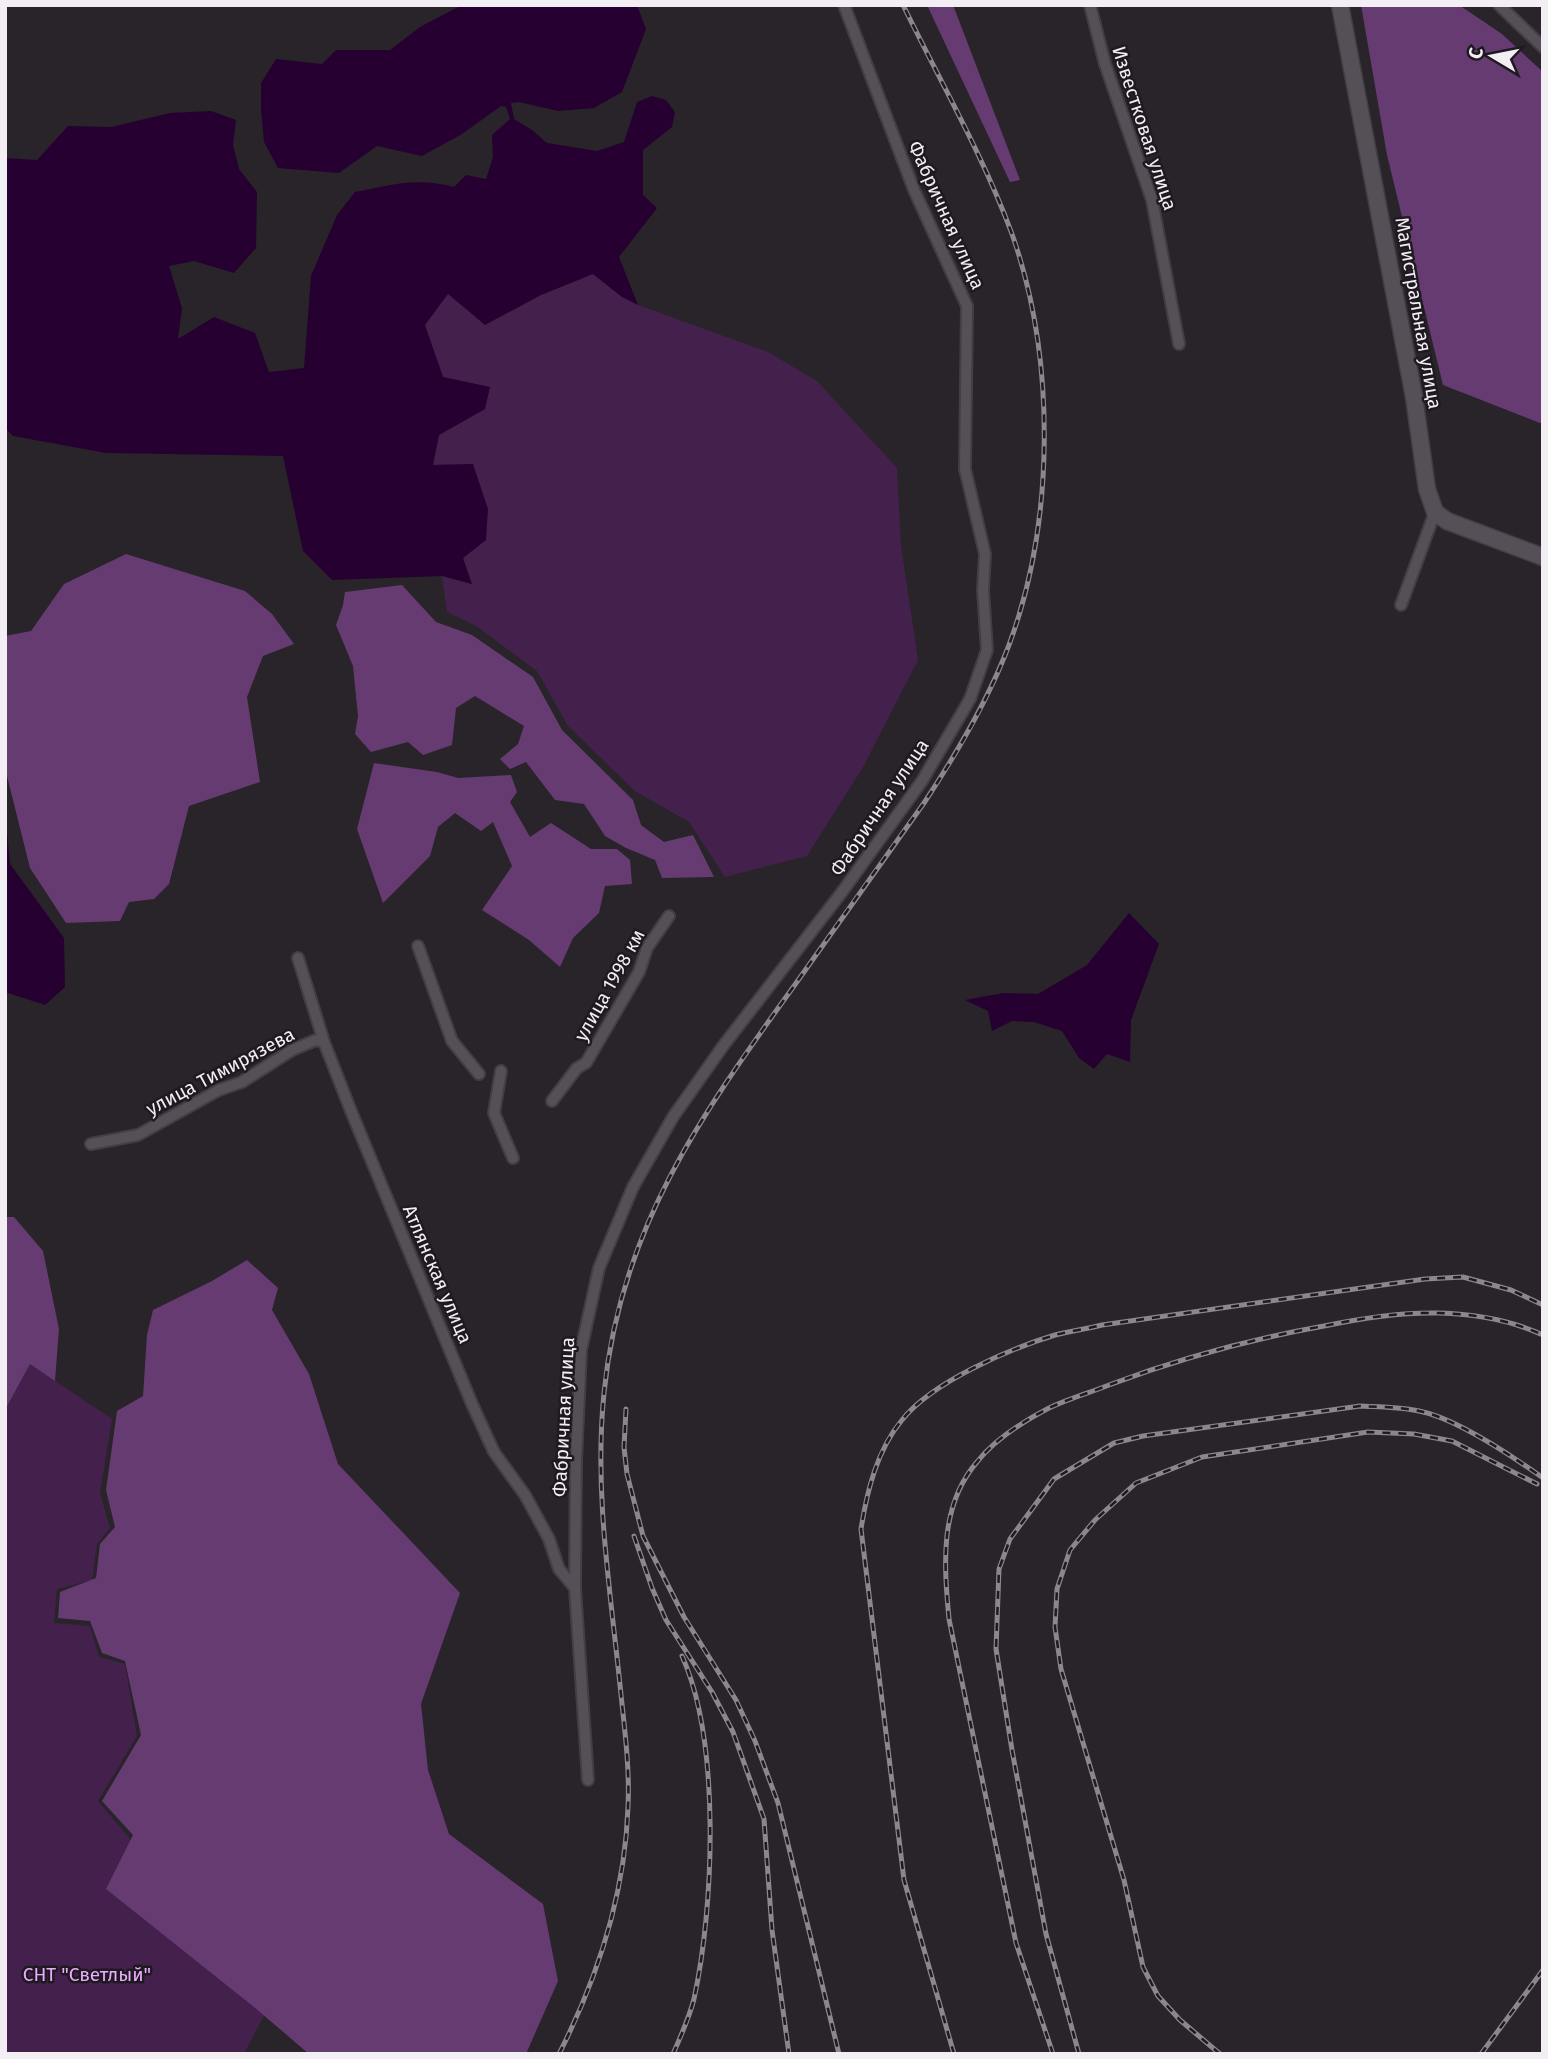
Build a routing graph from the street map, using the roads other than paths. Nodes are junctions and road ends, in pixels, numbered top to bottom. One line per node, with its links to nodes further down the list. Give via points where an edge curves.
1 (844, 5): 19 (street, Фабричная улица, via 914,190 967,306 965,469 985,554 987,650 970,699 922,781 723,1046 673,1117 633,1187 599,1268 581,1350)
2 (1090, 5): 6 (street, Известковая улица, via 1105,64 1152,200)
3 (1340, 5): 7 (street, Магистральная улица, via 1427,489)
4 (1499, 5): 5 (street)
5 (1543, 47)
6 (1179, 344)
7 (1435, 512): 8 (street, via 1447,521); 9 (street)
8 (1543, 557)
9 (1401, 604)
10 (669, 916): 16 (street, улица 1998 км, via 586,1063)
11 (418, 946): 15 (street, via 452,1041)
12 (298, 958): 13 (street, Атлянская улица)
13 (324, 1042): 17 (street, улица Тимирязева, via 316,1040 292,1050 242,1082 138,1135); 19 (street, Атлянская улица, via 494,1452 525,1495 559,1569)
14 (501, 1071): 18 (street, via 494,1113)
15 (478, 1074)
16 (552, 1101)
17 (91, 1144)
18 (513, 1158)
19 (575, 1588): 20 (street, Фабричная улица)
20 (588, 1780)

